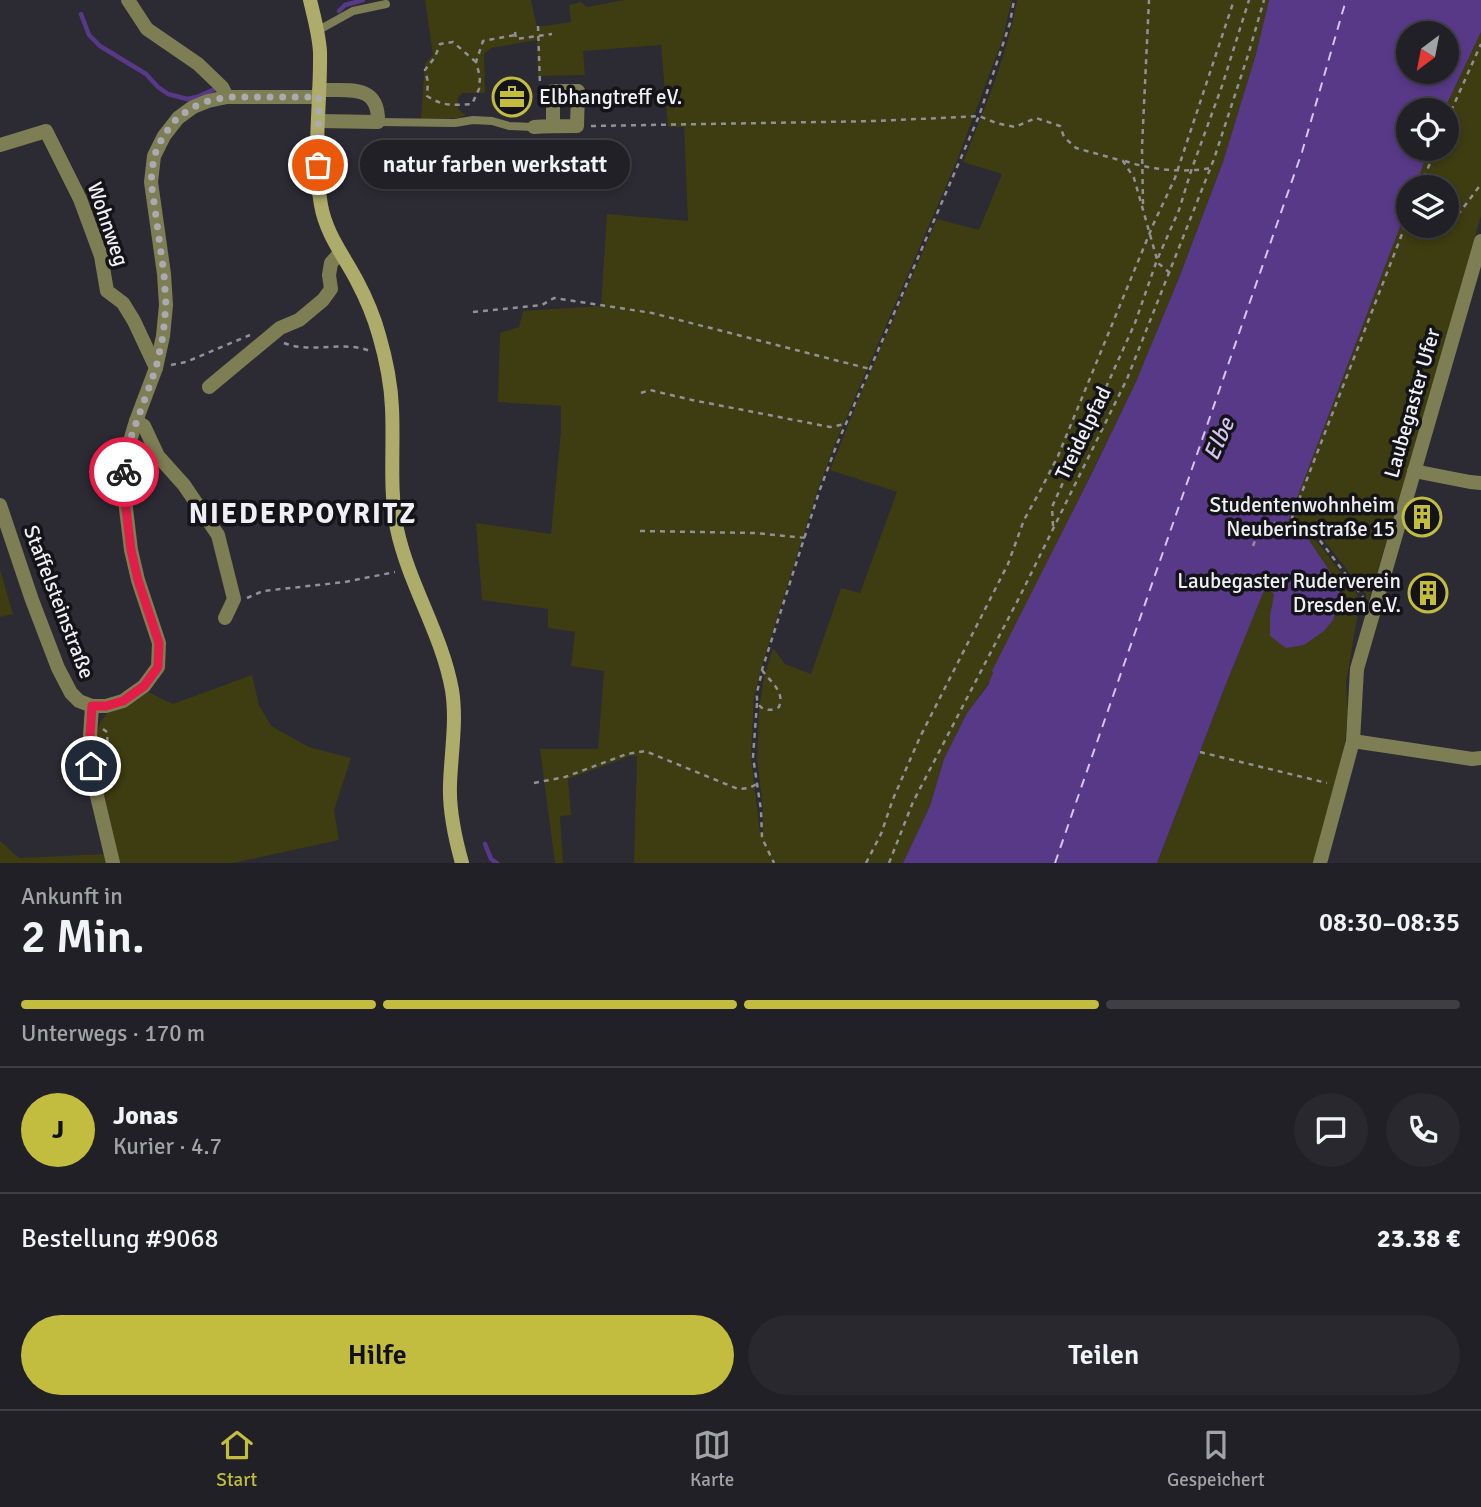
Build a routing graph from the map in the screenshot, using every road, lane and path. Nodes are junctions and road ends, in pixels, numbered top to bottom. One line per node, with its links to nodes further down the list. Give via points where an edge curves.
1 (128, 0): 17 (street, via 147,29 198,64)
2 (310, 0): 10 (main road)
3 (1014, 0): 19 (path)
4 (1150, 0): 27 (path)
5 (1234, 0): 29 (path)
6 (1249, 0): 30 (path)
7 (1264, 0): 28 (path, Treidelpfad)
8 (386, 4): 10 (lane, via 353,11)
9 (538, 26): 12 (path)
10 (317, 31): 16 (main road)
11 (552, 34): 12 (path)
12 (539, 36): 14 (path, via 516,39 515,33 483,41); 15 (path)
13 (1481, 44): 18 (path)
14 (476, 62): 14 (path, via 479,89 472,104 448,106 427,96 425,70 440,44 453,42)
15 (540, 87)
16 (319, 94): 17 (street, Staffelsteinstraße); 20 (main road); 21 (street, Staffelsteinstraße, via 362,92 371,96)
17 (227, 97): 44 (street, Staffelsteinstraße, via 193,107 177,118 154,156 151,181 166,305)
18 (1457, 98)
19 (979, 116): 22 (path); 26 (path, via 1015,127 1036,118 1060,126 1076,148); 45 (path)
20 (318, 121): 21 (street); 37 (main road, via 321,206)
21 (378, 122): 23 (lane, via 473,120)
22 (578, 126): 24 (street); 24 (street, via 578,91 553,91)
23 (534, 127): 24 (street)
24 (553, 127)
25 (0, 145): 44 (street, Wohnweg, via 46,131 80,199 107,291 123,303)
26 (1123, 161): 27 (path); 32 (path, via 1135,178)
27 (1142, 166): 29 (path); 32 (path)
28 (1211, 167): 30 (path); 39 (path, Treidelpfad)
29 (1178, 170): 30 (path); 34 (path)
30 (1191, 171): 38 (path)
31 (1481, 184): 33 (path)
32 (1142, 207): 34 (path)
33 (1459, 212)
34 (1150, 234): 38 (path); 74 (path, via 1058,456 920,737)
35 (1400, 238): 53 (path)
36 (1481, 241): 50 (street, Laubegaster Ufer)
37 (340, 253): 42 (street, via 331,263 331,289 323,300); 43 (main road, via 368,304)
38 (1157, 260): 39 (path); 54 (path, via 1135,323 1052,507)
39 (1170, 273): 54 (path, Treidelpfad, via 1127,379)
40 (473, 312): 45 (path, via 541,305 554,298 652,313)
41 (250, 335): 44 (path, via 186,362)
42 (271, 337): 43 (path, via 296,348 330,346); 46 (street)
43 (384, 353): 72 (main road, via 391,389 392,494 398,532 451,688 450,807)
44 (156, 368): 48 (street, Staffelsteinstraße)
45 (870, 369): 49 (path)
46 (209, 387)
47 (641, 393): 49 (path, via 650,390 830,428)
48 (136, 421): 61 (street, via 144,426 158,456 218,535 234,599); 64 (street, Staffelsteinstraße, via 124,461 124,492 131,550 159,643 158,667 144,686 123,701)
49 (846, 424): 56 (path)
50 (1414, 471): 51 (street); 65 (street, Laubegaster Ufer, via 1356,669)
51 (1481, 483)
52 (0, 505): 64 (street, Staffelsteinstraße, via 58,668 79,701)
53 (1288, 528): 57 (path, via 1263,519); 59 (path, via 1318,538)
54 (1053, 529): 75 (path, Treidelpfad, via 913,802)
55 (640, 531): 56 (path)
56 (806, 538): 62 (path)
57 (1253, 545)
58 (400, 571): 60 (path, via 263,591)
59 (1363, 598)
60 (242, 600)
61 (225, 618)
62 (762, 670): 63 (path); 63 (path, via 782,701 773,711 766,711)
63 (757, 699): 69 (path, via 753,757)
64 (92, 706): 71 (street, via 91,771)
65 (1353, 741): 67 (street); 70 (street, Laubegaster Ufer)
66 (1200, 752): 70 (path)
67 (1481, 758)
68 (534, 783): 69 (path, via 645,751 738,789)
69 (757, 784): 73 (path, via 762,838)
70 (1340, 786): 76 (street, Laubegaster Ufer)
71 (113, 863)
72 (462, 863)
73 (774, 863)
74 (866, 863)
75 (889, 863)
76 (1321, 863)

